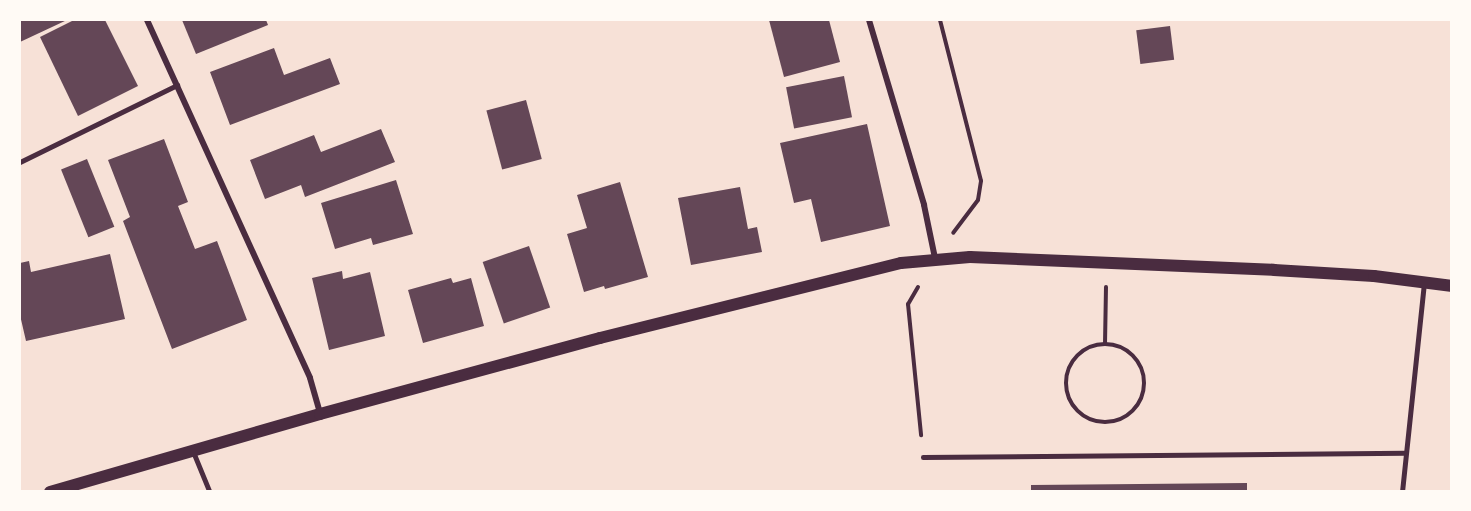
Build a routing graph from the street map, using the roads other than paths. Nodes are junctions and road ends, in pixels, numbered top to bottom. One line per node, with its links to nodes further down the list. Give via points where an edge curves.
1 (147, 20): 3 (street)
2 (869, 20): 5 (street, via 924,205)
3 (177, 85): 4 (lane); 8 (street, via 310,378)
4 (20, 162)
5 (935, 258): 6 (main road, via 1335,273); 8 (main road, via 901,263 600,338)
6 (1424, 281): 7 (main road); 10 (lane)
7 (1452, 286)
8 (320, 414): 9 (main road)
9 (194, 450): 12 (main road); 13 (lane)
10 (1405, 453): 11 (lane); 14 (lane)
11 (923, 457)
12 (51, 492)
13 (210, 492)
14 (1402, 492)

